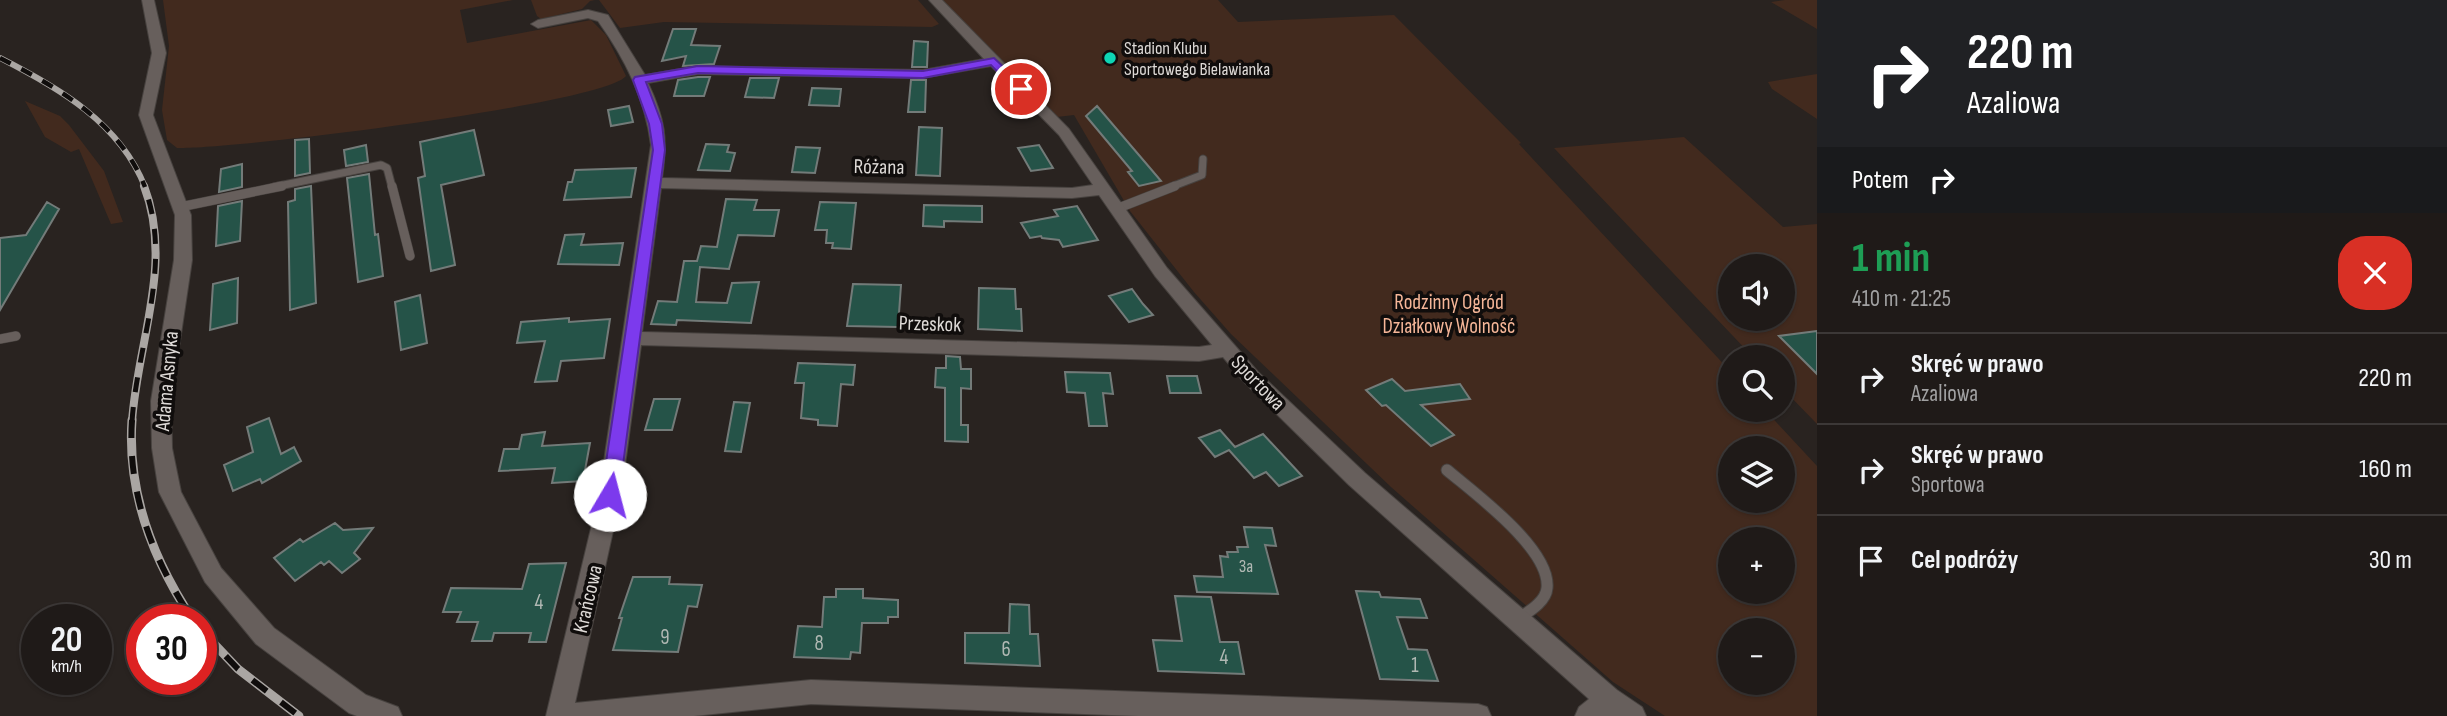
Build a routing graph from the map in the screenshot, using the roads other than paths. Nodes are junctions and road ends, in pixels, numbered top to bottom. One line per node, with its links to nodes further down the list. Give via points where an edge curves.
1 (148, 0): 9 (street, Adama Asnyka, via 159,53 146,115)
2 (935, 0): 4 (street, Sportowa)
3 (538, 24): 5 (street, Krańcowa, via 588,15 603,18)
4 (994, 61): 5 (street, via 923,74 698,69); 8 (street, Sportowa, via 1061,129)
5 (639, 80): 7 (street, Krańcowa, via 657,129)
6 (1203, 159): 10 (lane, via 1202,175)
7 (655, 183): 8 (street, Różana, via 1072,193); 13 (street, Krańcowa)
8 (1103, 189): 10 (street, Sportowa)
9 (180, 206): 11 (lane, via 381,165 387,168); 19 (street, Adama Asnyka, via 183,260 161,401 162,448 170,492 213,575 265,636 358,704)
10 (1116, 209): 15 (street, Sportowa)
11 (410, 256)
12 (16, 336): 14 (lane)
13 (632, 338): 15 (street, Przeskok, via 1199,354); 20 (street, Krańcowa, via 605,521)
14 (0, 339)
15 (1226, 349): 17 (street, Sportowa, via 1317,441)
16 (1447, 470): 17 (lane, via 1524,540 1542,564 1548,580 1546,591)
17 (1517, 620): 18 (street, Sportowa)
18 (1608, 699): 23 (street); 24 (street, Sportowa)
19 (389, 716)
20 (559, 716)
21 (573, 716): 22 (street, via 811,692)
22 (1478, 716)
23 (1588, 716)
24 (1633, 716)

